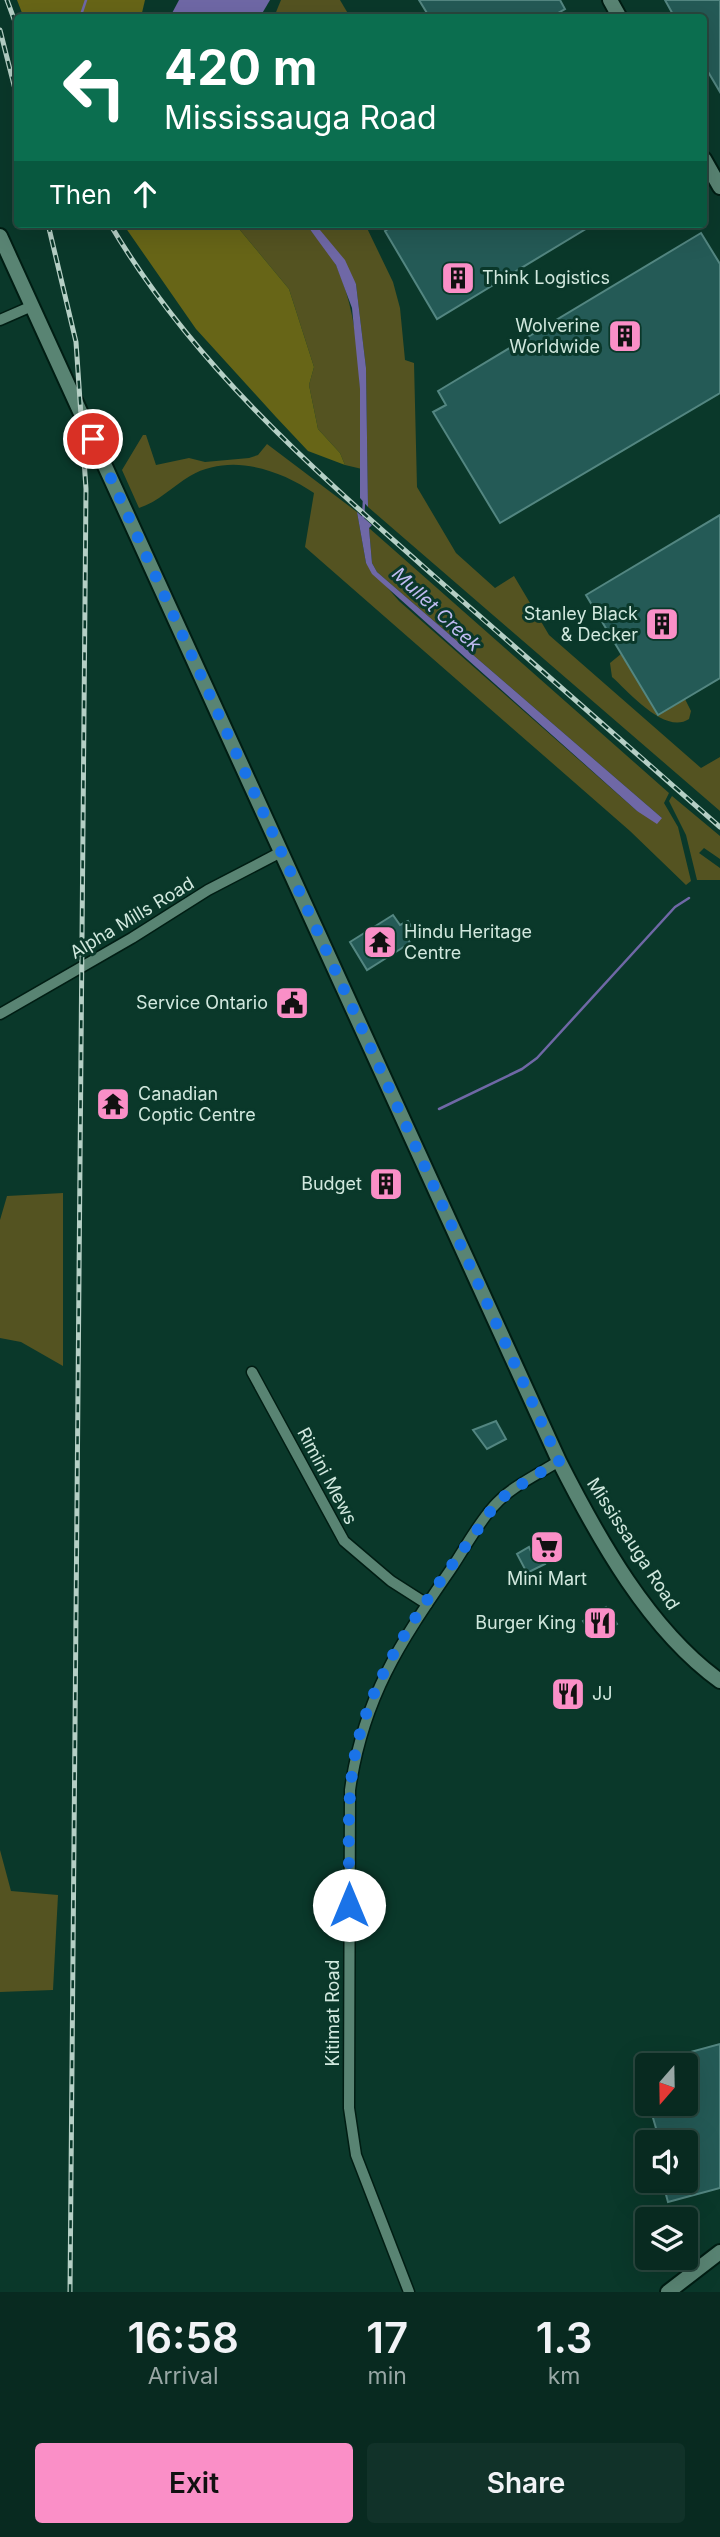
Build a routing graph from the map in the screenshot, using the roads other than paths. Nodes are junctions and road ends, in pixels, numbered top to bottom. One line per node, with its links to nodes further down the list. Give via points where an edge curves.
1 (707, 164): 2 (main road)
2 (720, 187)
3 (0, 236): 4 (main road, Mississauga Road)
4 (32, 306): 5 (street); 6 (main road, Mississauga Road)
5 (0, 320)
6 (281, 852): 7 (street, Alpha Mills Road, via 208,890); 9 (main road, Mississauga Road)
7 (0, 1014)
8 (252, 1372): 10 (street, Rimini Mews, via 344,1541)
9 (559, 1461): 10 (street, Kitimat Road, via 494,1506); 11 (main road, Mississauga Road, via 594,1527 650,1609 676,1644)
10 (427, 1604): 13 (street, Kitimat Road, via 394,1655 368,1711 350,1790 349,2108 356,2155)
11 (720, 1681)
12 (720, 2252): 14 (main road)
13 (410, 2292)
14 (668, 2292)

